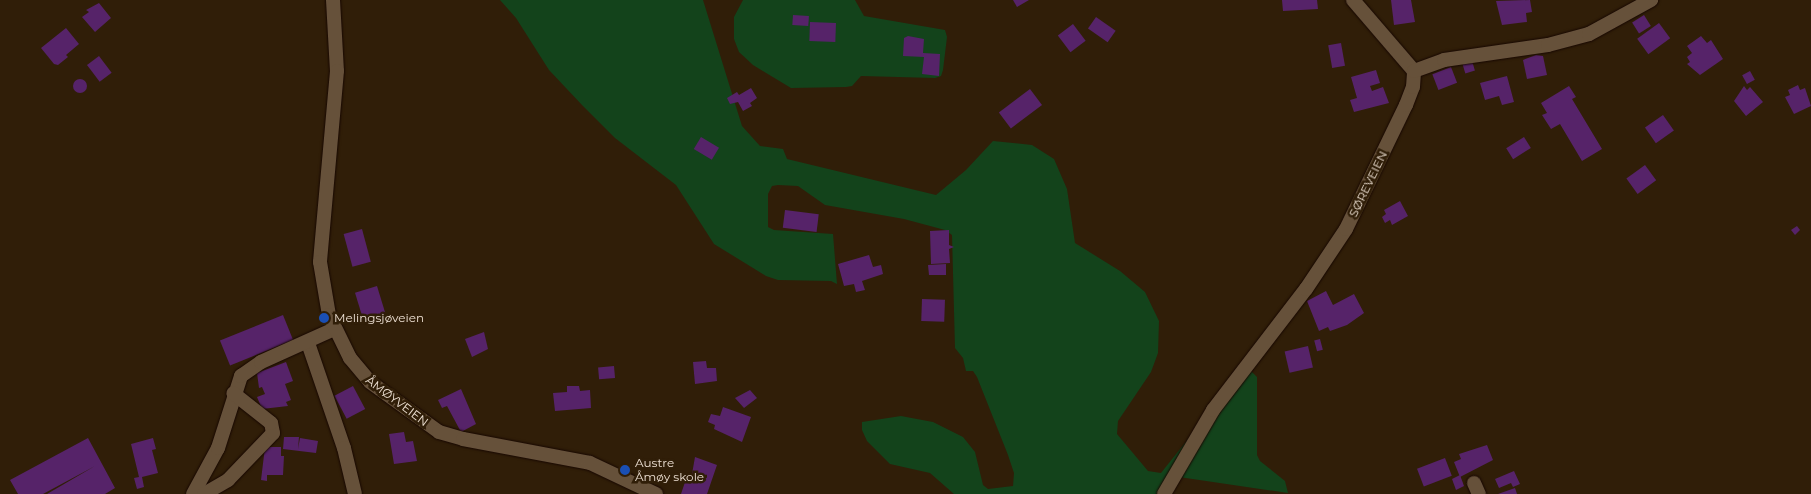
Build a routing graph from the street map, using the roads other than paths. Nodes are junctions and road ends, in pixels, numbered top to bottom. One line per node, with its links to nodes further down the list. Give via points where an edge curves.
1 (333, 0): 5 (street, ÅMØYVEIEN, via 337,71 320,251 322,289)
2 (1353, 0): 4 (street)
3 (1651, 0): 4 (street, via 1589,34 1548,45 1444,60)
4 (1414, 71): 12 (street, SØREVEIEN, via 1413,87 1406,105 1346,229 1306,289 1213,410)
5 (334, 329): 6 (street); 11 (street, ÅMØYVEIEN, via 350,358 370,382 439,432 590,463)
6 (308, 343): 7 (street, via 250,368 241,376); 10 (street, via 344,448)
7 (233, 393): 8 (street, via 218,448); 9 (street, via 271,423 273,433 228,480)
8 (193, 494)
9 (204, 494)
10 (355, 494)
11 (656, 494)
12 (1164, 494)

